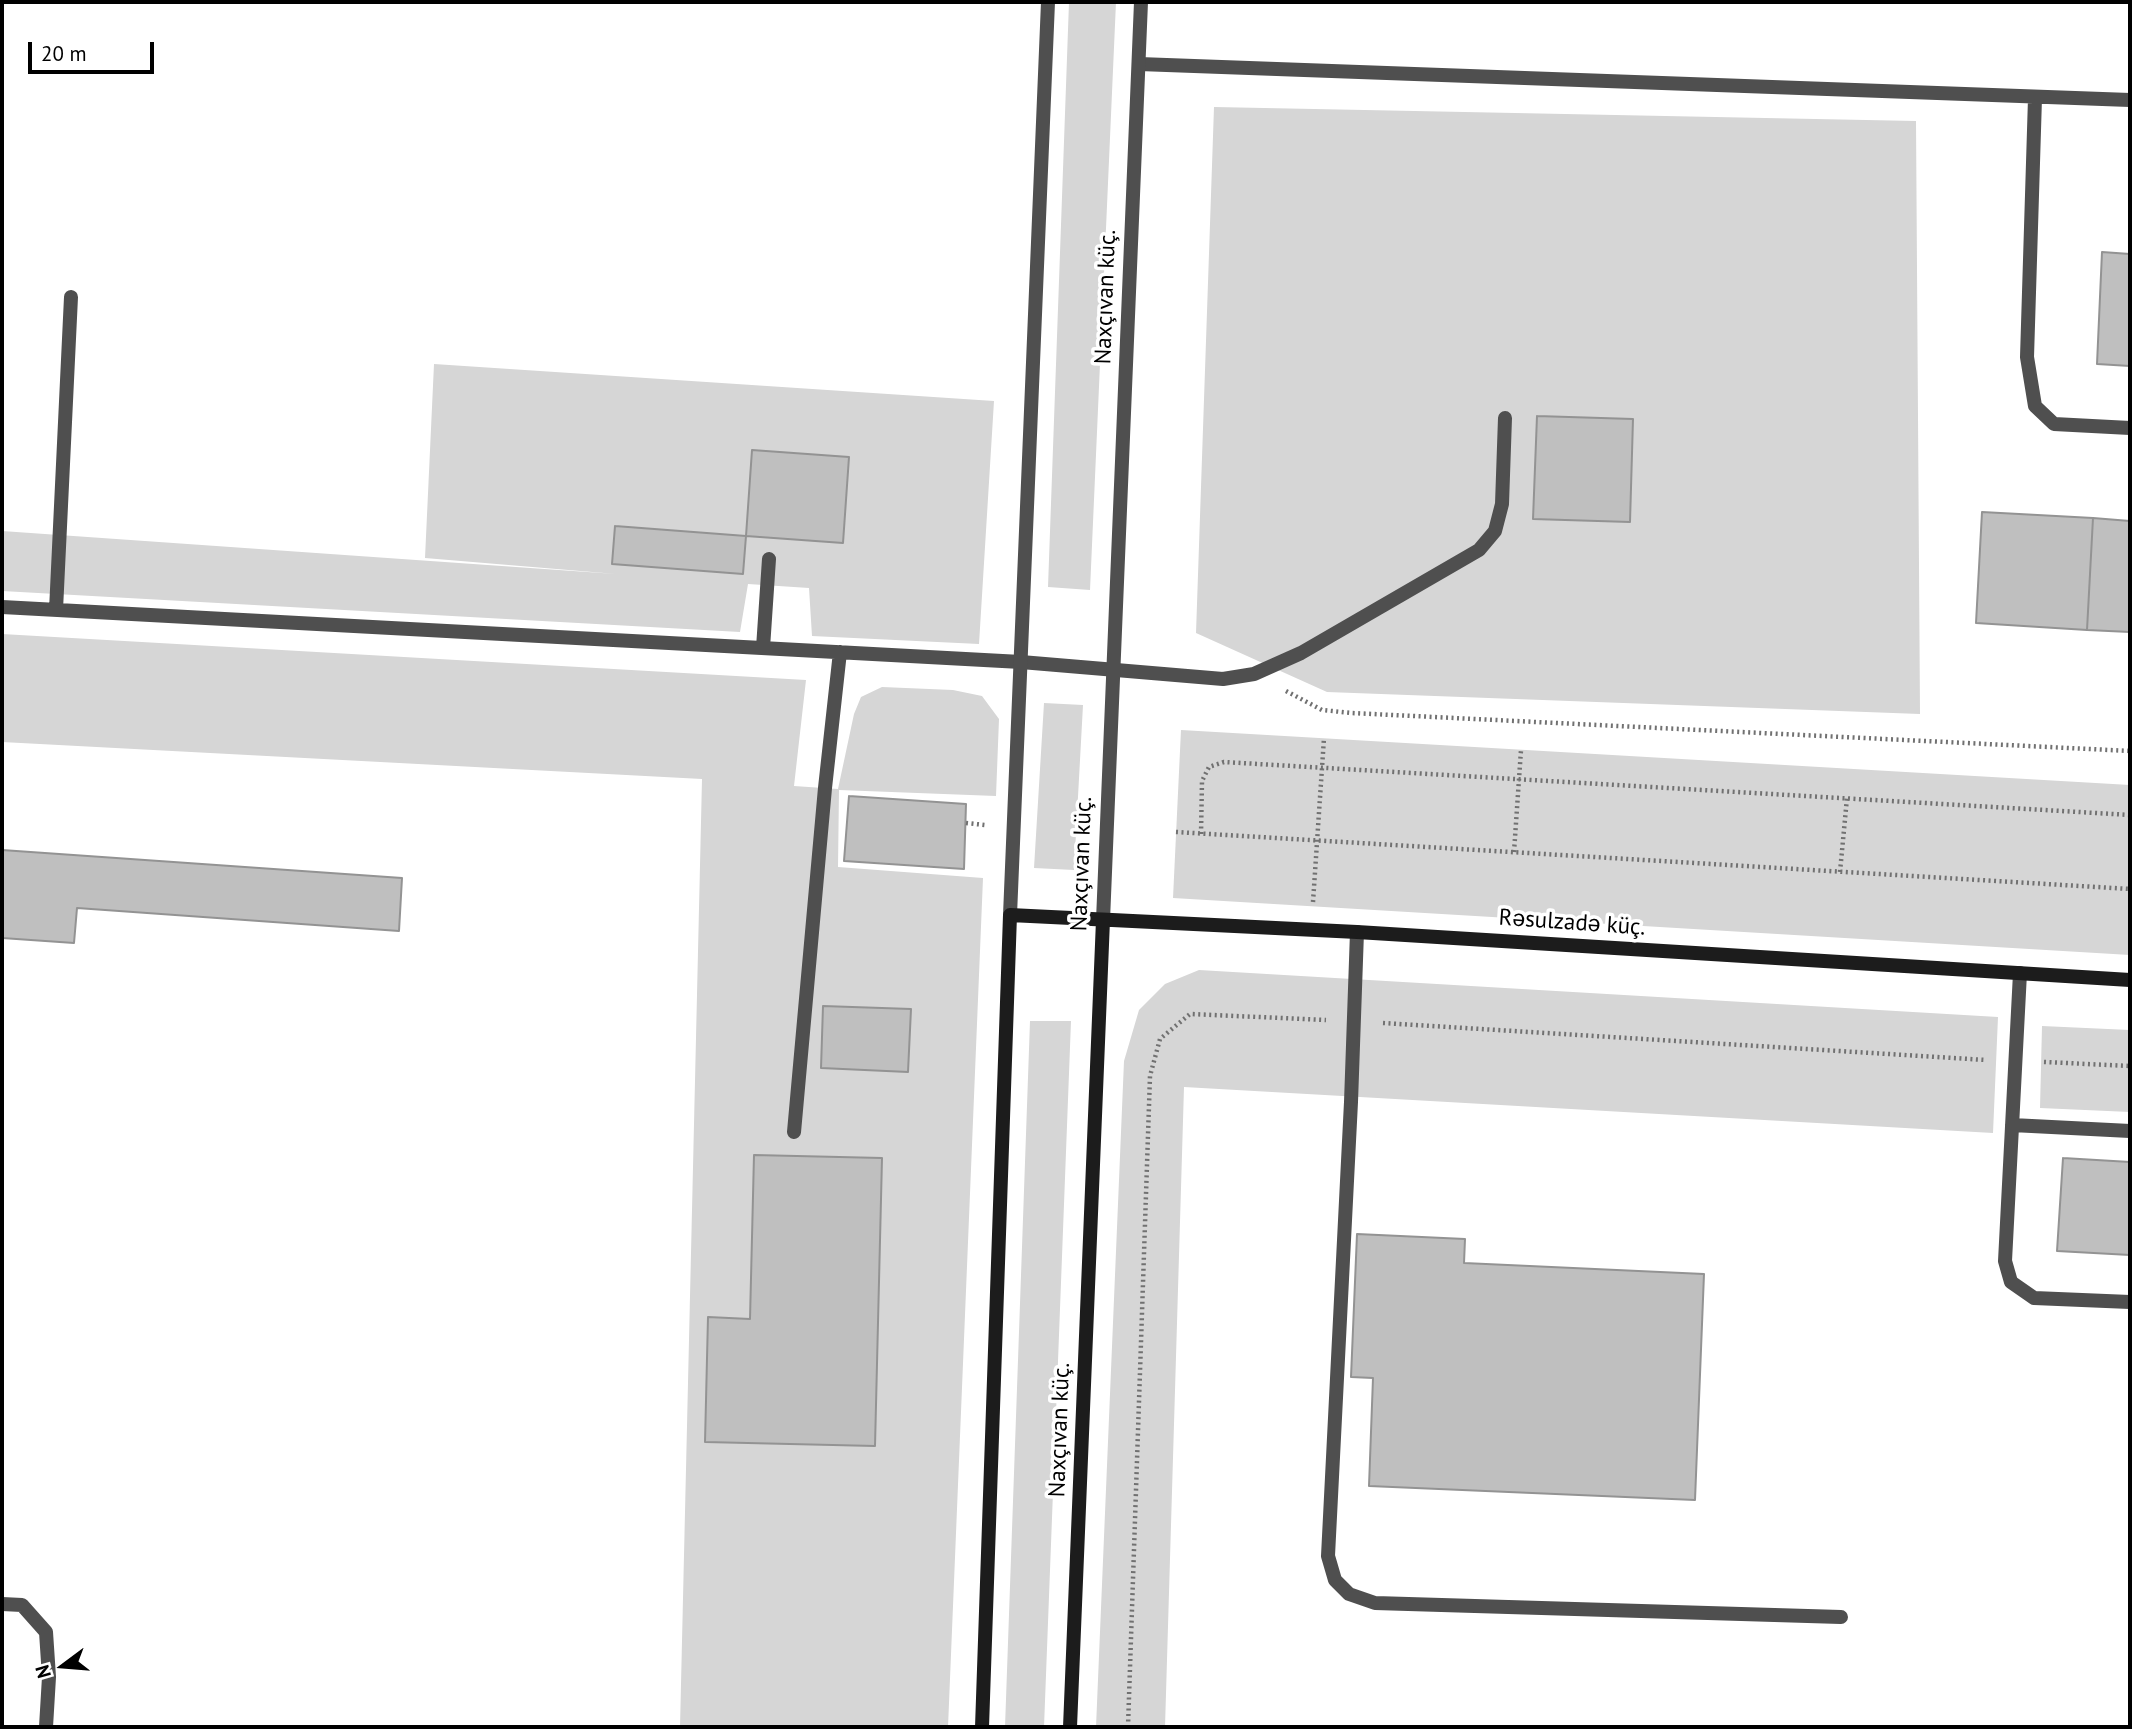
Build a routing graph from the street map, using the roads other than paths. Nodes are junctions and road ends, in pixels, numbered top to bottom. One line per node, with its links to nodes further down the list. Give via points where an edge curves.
1 (1048, 2): 14 (street)
2 (1142, 2): 3 (street, Naxçıvan küç.)
3 (1139, 64): 4 (street); 15 (street, Naxçıvan küç.)
4 (2035, 98): 5 (street); 8 (street, via 2027,357 2035,406 2054,424)
5 (2130, 100)
6 (71, 297): 11 (street)
7 (1505, 418): 15 (street, via 1502,504 1495,531 1479,550 1301,653 1254,674 1223,679)
8 (2130, 428)
9 (769, 559): 12 (street)
10 (2, 607): 11 (street)
11 (56, 610): 12 (street)
12 (763, 648): 13 (street)
13 (840, 652): 14 (street); 23 (street)
14 (1021, 662): 15 (street); 16 (street)
15 (1113, 669): 17 (street, Naxçıvan küç.)
16 (1010, 915): 17 (main road, Rəsulzadə küç.); 28 (main road)
17 (1103, 920): 18 (main road, Rəsulzadə küç.); 29 (main road, Naxçıvan küç.)
18 (1357, 932): 19 (main road, Rəsulzadə küç.); 26 (street, via 1328,1556 1335,1580 1349,1594 1375,1604)
19 (2020, 973): 20 (main road, Rəsulzadə küç.); 21 (street)
20 (2130, 980)
21 (2012, 1125): 22 (street); 24 (street, via 2005,1261 2011,1282 2034,1298)
22 (2130, 1130)
23 (794, 1132)
24 (2130, 1303)
25 (2, 1604): 27 (street, via 22,1605 46,1632)
26 (1841, 1617)
27 (46, 1727)
28 (982, 1727)
29 (1070, 1727)

